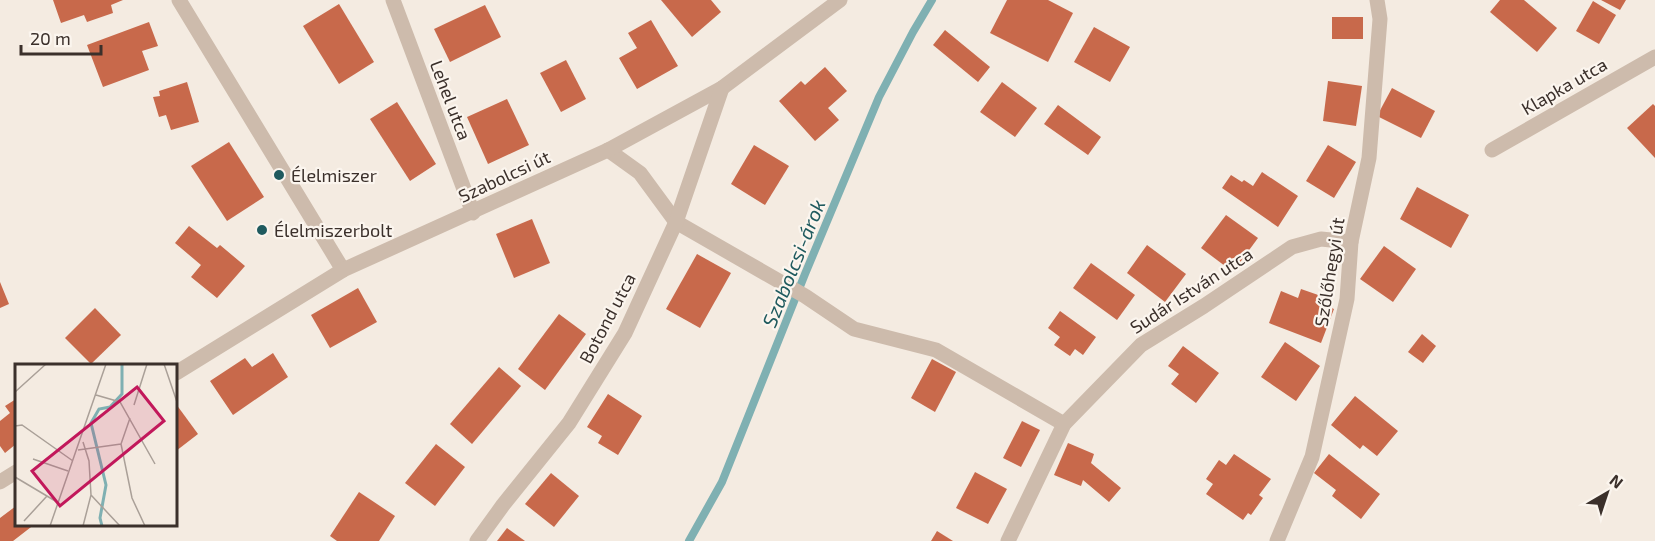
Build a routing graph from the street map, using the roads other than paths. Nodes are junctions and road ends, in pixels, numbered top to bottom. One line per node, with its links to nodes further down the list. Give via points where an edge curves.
1 (179, 0): 12 (street)
2 (393, 0): 9 (street, Lehel utca)
3 (840, 0): 6 (street, Szabolcsi út)
4 (1377, 0): 11 (street, Szőlőhegyi út, via 1380,19 1369,158)
5 (1655, 57): 8 (street, Klapka utca)
6 (722, 88): 7 (street, Szabolcsi út); 10 (street, Botond utca)
7 (608, 150): 9 (street, Szabolcsi út); 10 (street, via 640,173)
8 (1492, 150)
9 (473, 213): 12 (street, Szabolcsi út)
10 (676, 222): 14 (street, via 854,328 936,350); 17 (street, Botond utca, via 625,333 582,403)
11 (1351, 242): 14 (street, Sudár István utca, via 1321,238 1292,247 1141,345); 19 (street, Szőlőhegyi út, via 1347,299 1312,457)
12 (343, 270): 13 (street, Szabolcsi út)
13 (177, 372)
14 (1064, 424): 18 (street, Sudár István utca)
15 (15, 473): 16 (street)
16 (0, 482)
17 (477, 541)
18 (1008, 541)
19 (1276, 541)

